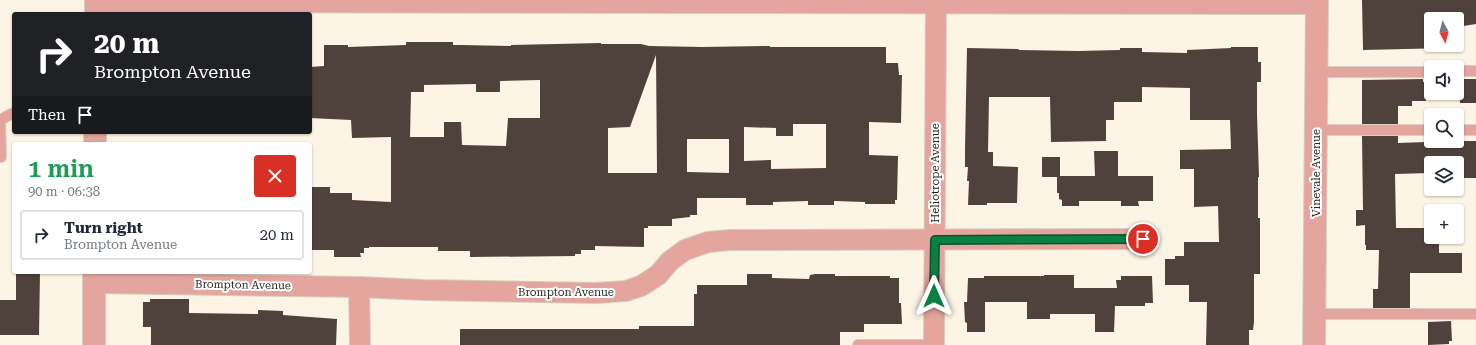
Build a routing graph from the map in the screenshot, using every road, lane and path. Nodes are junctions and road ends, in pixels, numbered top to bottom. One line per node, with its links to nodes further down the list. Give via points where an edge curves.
1 (936, 2): 2 (street); 3 (street); 15 (street, Heliotrope Avenue)
2 (1317, 2): 6 (street, Vinevale Avenue)
3 (96, 5)
4 (1464, 71): 5 (lane)
5 (1476, 71)
6 (1316, 72): 7 (lane); 9 (street, Vinevale Avenue)
7 (1424, 72)
8 (12, 114): 13 (lane, via 0,120)
9 (1316, 130): 10 (lane); 18 (street, Vinevale Avenue)
10 (1424, 130)
11 (1464, 130): 12 (lane)
12 (1476, 130)
13 (1, 157)
14 (1143, 239): 15 (street, Brompton Avenue)
15 (935, 240): 17 (street, Brompton Avenue, via 708,242 685,250 670,261 658,275 641,286 626,291 588,293); 23 (street, Heliotrope Avenue)
16 (94, 277): 17 (street, Brompton Avenue); 20 (street)
17 (360, 287): 21 (street)
18 (1314, 314): 19 (lane); 24 (street, Vinevale Avenue)
19 (1476, 314)
20 (94, 345)
21 (360, 345)
22 (858, 345): 23 (lane)
23 (934, 345)
24 (1314, 345)

